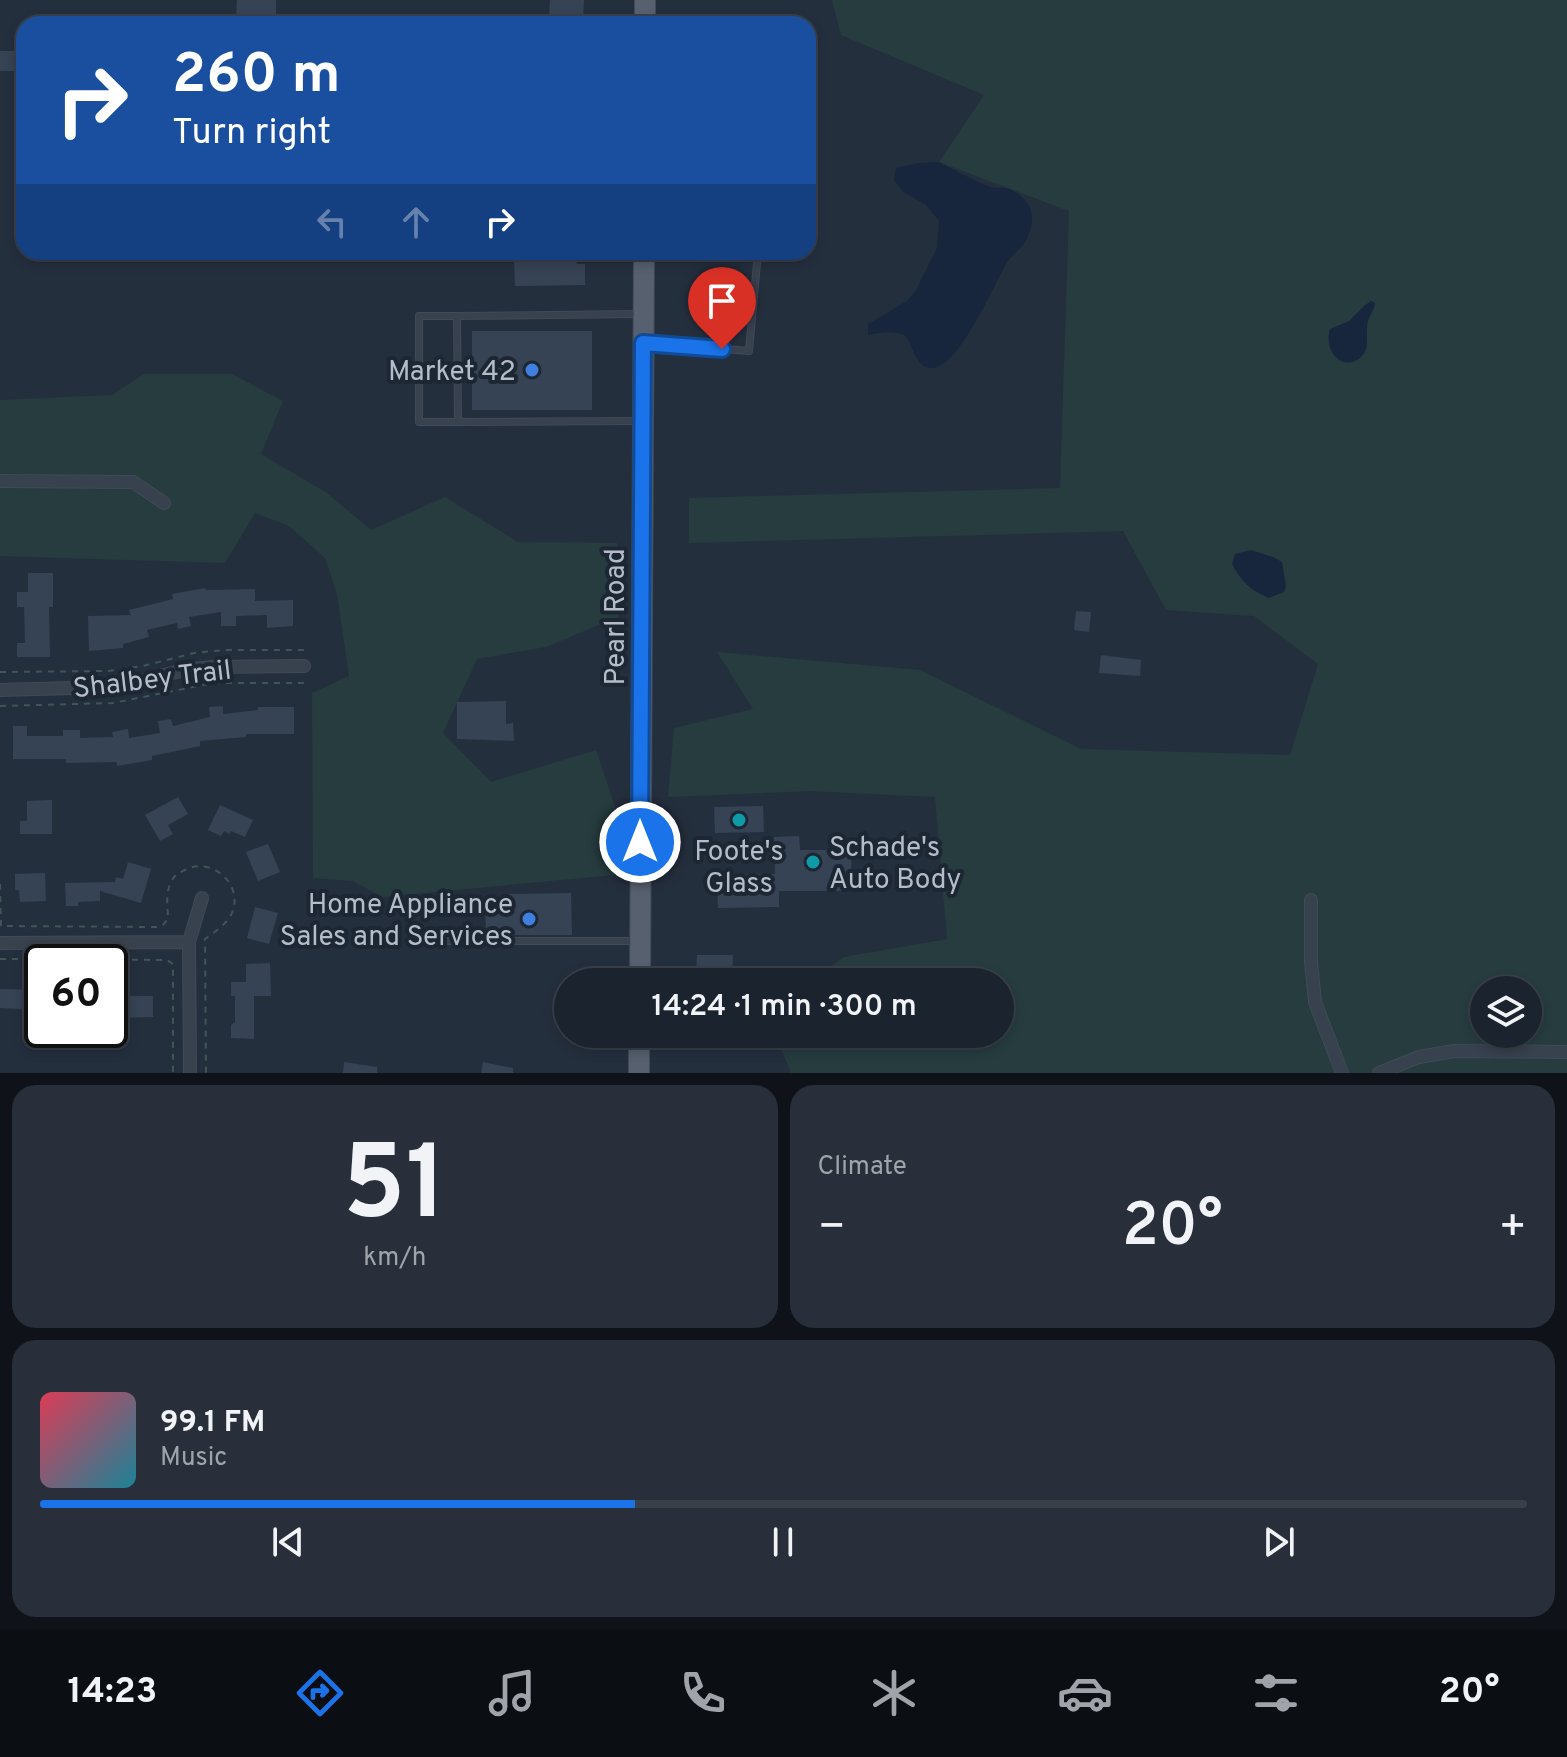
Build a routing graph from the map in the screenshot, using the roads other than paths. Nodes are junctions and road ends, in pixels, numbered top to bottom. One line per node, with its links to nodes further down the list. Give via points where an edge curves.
1 (644, 260): 3 (main road, Pearl Road)
2 (757, 260): 5 (lane, via 749,351)
3 (643, 314): 4 (lane); 5 (main road, Pearl Road)
4 (457, 316): 7 (lane); 7 (lane, via 419,316 419,422)
5 (643, 343): 6 (main road, Pearl Road)
6 (643, 421): 7 (lane); 15 (main road, Pearl Road)
7 (458, 422)
8 (0, 481): 9 (street, via 133,482)
9 (164, 503)
10 (304, 666): 11 (street, Shalbey Trail, via 213,667 109,687)
11 (0, 690)
12 (202, 898): 16 (street)
13 (1311, 900): 23 (street, via 1315,1002)
14 (447, 941): 15 (lane)
15 (640, 941): 18 (main road, Pearl Road)
16 (189, 942): 17 (street); 21 (street)
17 (0, 943)
18 (640, 968)
19 (639, 1048): 22 (main road)
20 (1567, 1052): 24 (street, via 1454,1051 1419,1057)
21 (190, 1073)
22 (639, 1073)
23 (1342, 1073)
24 (1379, 1073)

